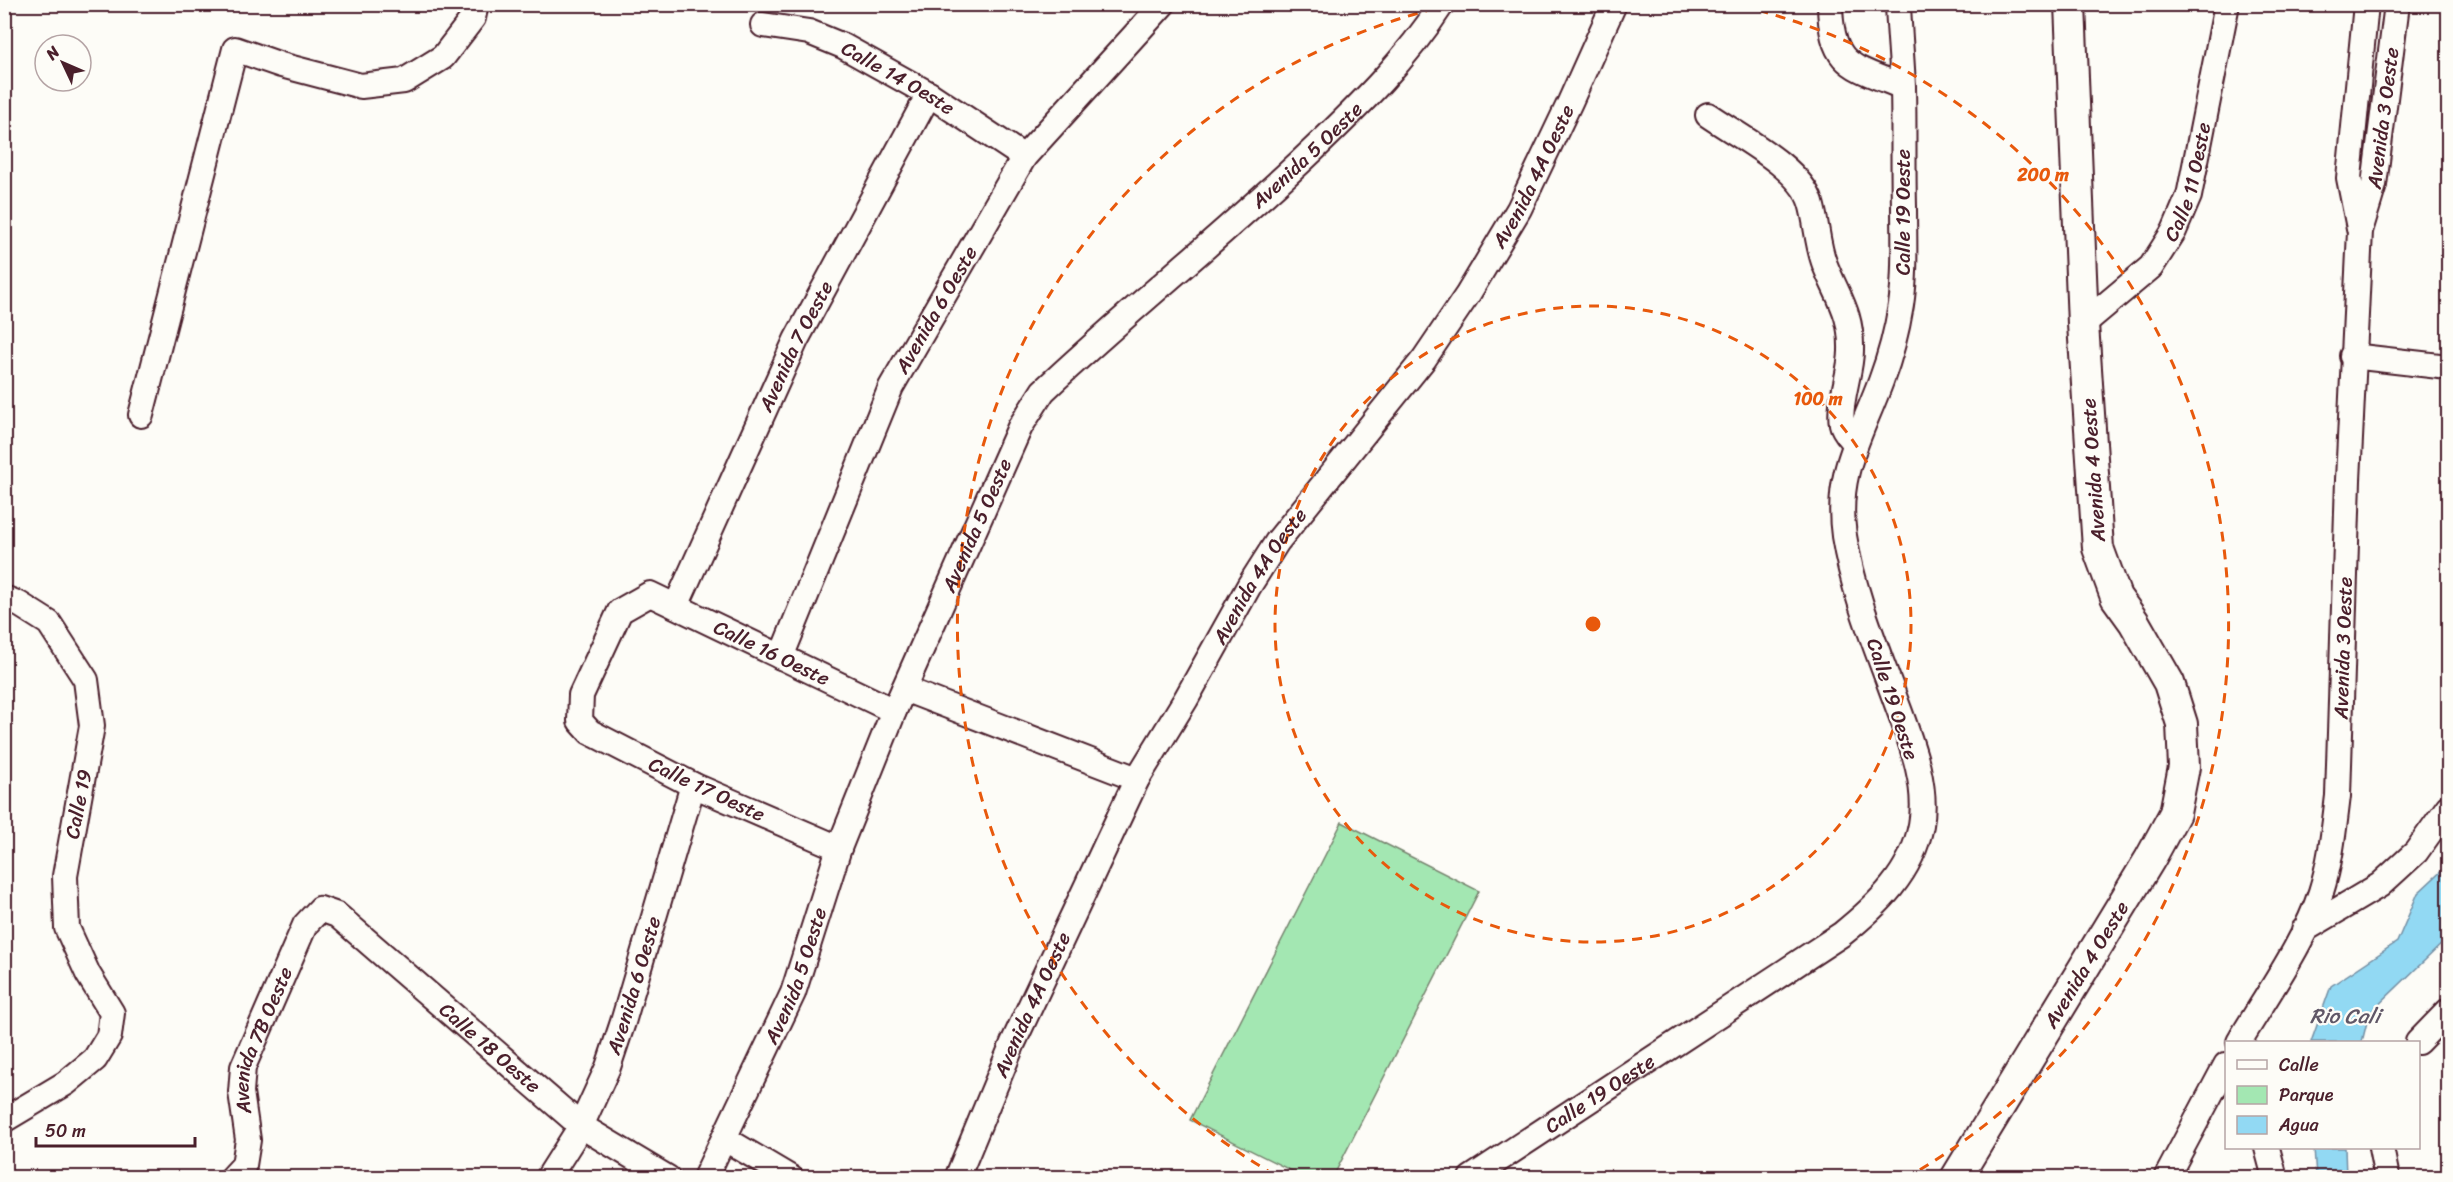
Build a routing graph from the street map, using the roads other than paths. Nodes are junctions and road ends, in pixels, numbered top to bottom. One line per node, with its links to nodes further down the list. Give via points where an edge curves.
1 (476, 4): 20 (street, via 473,18 443,57 404,81 361,86 235,49)
2 (1163, 4): 15 (street, Avenida 6 Oeste)
3 (1442, 4): 25 (street, Avenida 5 Oeste, via 1421,38 1348,116 1268,193 1043,391 1020,427)
4 (1614, 4): 28 (street, Avenida 4A Oeste, via 1518,209 1468,294 1424,359 1277,542)
5 (1830, 4): 12 (street, via 1836,48 1843,60)
6 (1898, 4): 12 (street, Calle 19 Oeste)
7 (2070, 4): 17 (main road, Avenida 4 Oeste)
8 (2226, 4): 17 (street, Calle 11 Oeste, via 2189,196 2174,231 2151,267)
9 (2366, 4): 16 (street, Avenida 3 Oeste, via 2349,178)
10 (2397, 4): 16 (street, Avenida 3 Oeste, via 2374,185)
11 (763, 24): 13 (street, Calle 14 Oeste, via 808,32 843,46)
12 (1902, 87): 21 (street, Calle 19 Oeste, via 1901,303 1882,379)
13 (929, 94): 15 (street, Calle 14 Oeste); 23 (street, Avenida 7 Oeste, via 796,340)
14 (1708, 116): 21 (street, via 1786,170 1802,186 1810,202 1819,251 1844,304 1850,327 1851,352 1842,425)
15 (1024, 157): 24 (street, Avenida 6 Oeste, via 891,387)
16 (2360, 231): 18 (street, Avenida 3 Oeste)
17 (2083, 324): 50 (main road, Avenida 4 Oeste, via 2098,548 2116,597 2169,683 2182,724 2184,767 2175,813 2150,859)
18 (2352, 356): 19 (street); 33 (street, Avenida 3 Oeste, via 2338,796 2321,892)
19 (2448, 367)
20 (141, 415)
21 (1854, 442): 49 (street, Calle 19 Oeste, via 1843,484 1842,521 1851,575 1915,759 1921,825 1908,861 1884,897 1842,934)
22 (4, 598): 38 (street, Calle 19, via 49,623 86,680 93,726 64,876 67,928 111,1013 109,1036 95,1059 66,1083)
23 (676, 606): 24 (street, Calle 16 Oeste); 27 (street, Calle 16 Oeste, via 650,594 620,611 581,695)
24 (781, 657): 26 (street, Calle 16 Oeste)
25 (904, 689): 26 (street, Avenida 5 Oeste); 28 (street)
26 (894, 711): 31 (street, Avenida 5 Oeste)
27 (580, 721): 29 (street, Calle 17 Oeste, via 590,732)
28 (1137, 779): 48 (street, Avenida 4A Oeste, via 1013,1043)
29 (693, 785): 31 (street, Calle 17 Oeste); 39 (street, Avenida 6 Oeste, via 623,1023)
30 (2448, 807): 33 (street, via 2416,852 2380,885)
31 (839, 848): 40 (street, Avenida 5 Oeste, via 793,993)
32 (320, 909): 39 (street, Calle 18 Oeste, via 338,915); 43 (street, Avenida 7B Oeste, via 305,925 243,1068 241,1092 248,1140 244,1165)
33 (2304, 930): 35 (street, Avenida 3 Oeste)
34 (2448, 1011): 36 (street)
35 (2240, 1041)
36 (2419, 1041)
37 (2225, 1067): 51 (street)
38 (4, 1120)
39 (581, 1126): 44 (street, Avenida 6 Oeste); 45 (street, Calle 18 Oeste)
40 (725, 1139): 46 (street, Avenida 5 Oeste); 47 (street)
41 (2267, 1149): 52 (street)
42 (2381, 1149): 53 (street)
43 (232, 1178)
44 (548, 1178)
45 (668, 1178)
46 (705, 1178)
47 (791, 1178)
48 (957, 1178)
49 (1471, 1178)
50 (1956, 1178)
51 (2166, 1178)
52 (2275, 1178)
53 (2387, 1178)

